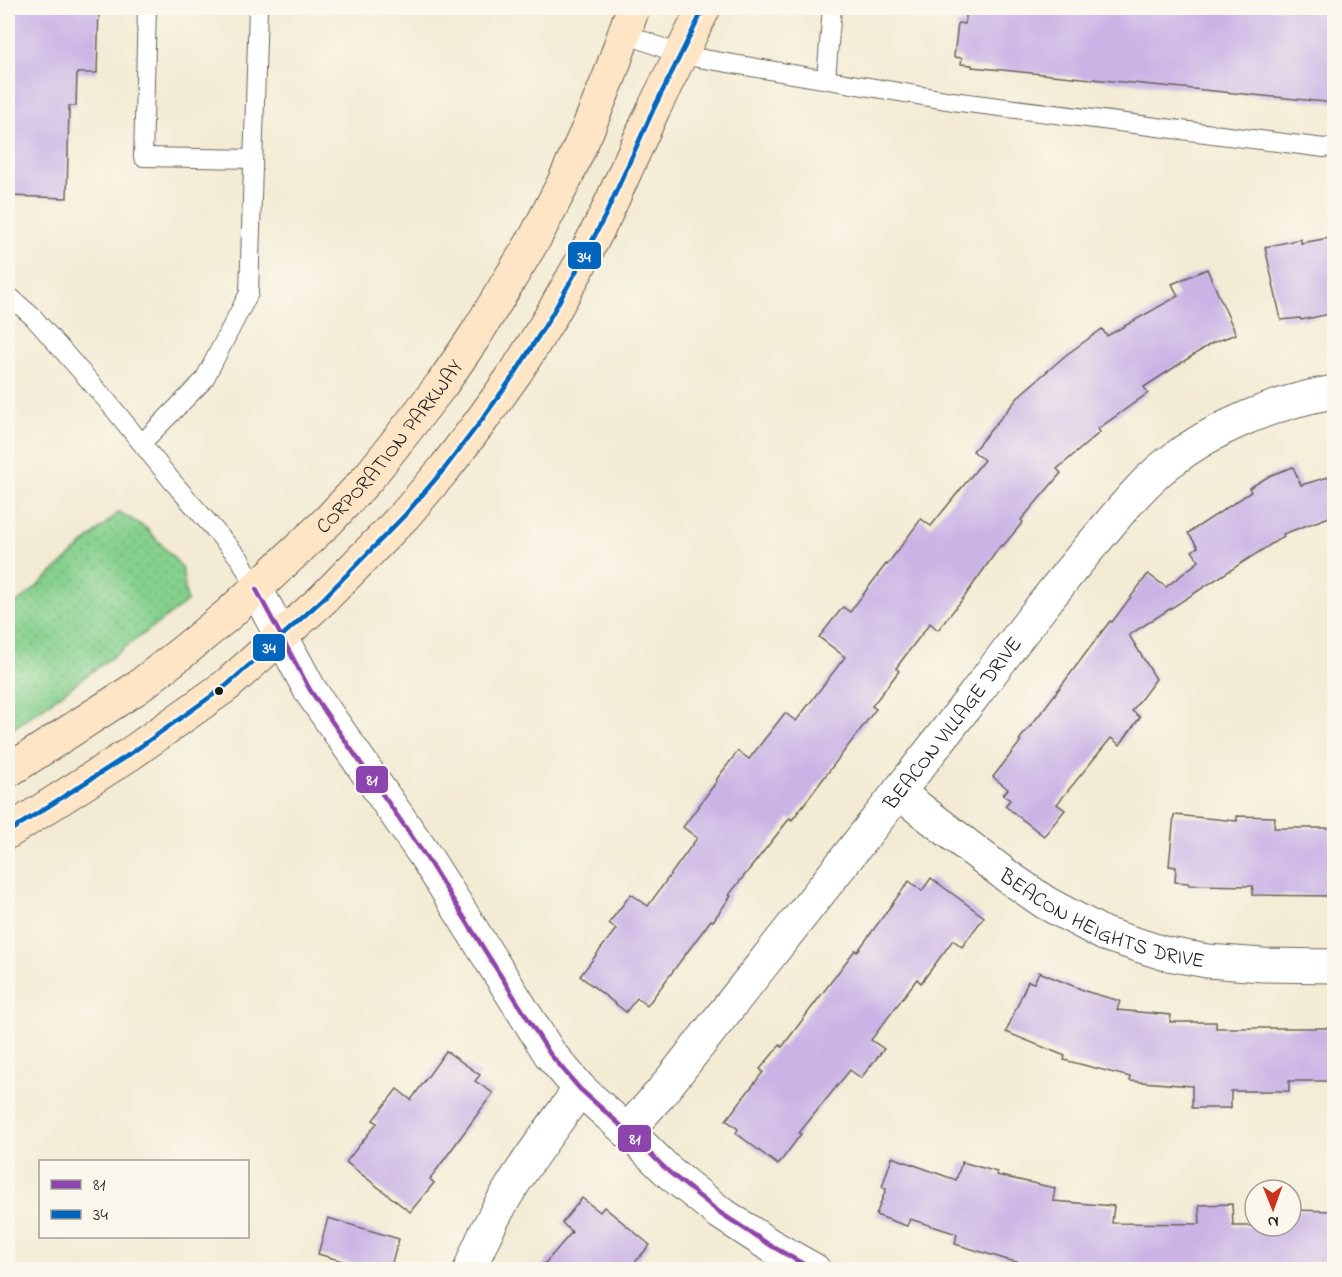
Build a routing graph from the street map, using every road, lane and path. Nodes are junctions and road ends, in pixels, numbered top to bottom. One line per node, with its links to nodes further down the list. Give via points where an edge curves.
1 (147, 8): 9 (lane, via 143,157)
2 (258, 8): 9 (lane)
3 (704, 8): 6 (main road)
4 (832, 8): 7 (lane)
5 (628, 20): 6 (lane); 13 (main road, CORPORATION PARKWAY, via 610,75 563,184 536,237 475,336 369,477)
6 (681, 55): 7 (lane); 14 (main road, via 605,216 516,372 405,515)
7 (826, 80): 8 (lane, via 976,104 1323,148)
8 (1335, 146)
9 (253, 159): 12 (lane, via 249,293 204,380)
10 (8, 295): 12 (lane, via 33,317)
11 (1335, 392): 16 (street, BEACON VILLAGE DRIVE, via 1313,395 1244,418 1191,447 1146,481 1071,568)
12 (142, 443): 13 (lane, via 240,559)
13 (256, 589): 14 (street); 15 (main road, CORPORATION PARKWAY, via 138,687)
14 (281, 637): 17 (main road, via 227,685 130,754); 19 (street, via 310,690 426,857 550,1054)
15 (8, 771)
16 (899, 793): 18 (street, BEACON HEIGHTS DRIVE, via 1046,903 1104,934 1163,953 1208,961); 20 (street, BEACON VILLAGE DRIVE)
17 (8, 832)
18 (1335, 966)
19 (580, 1089): 20 (street); 21 (street, via 497,1208)
20 (627, 1131): 22 (street, via 669,1172 719,1212)
21 (470, 1269)
22 (814, 1269)

